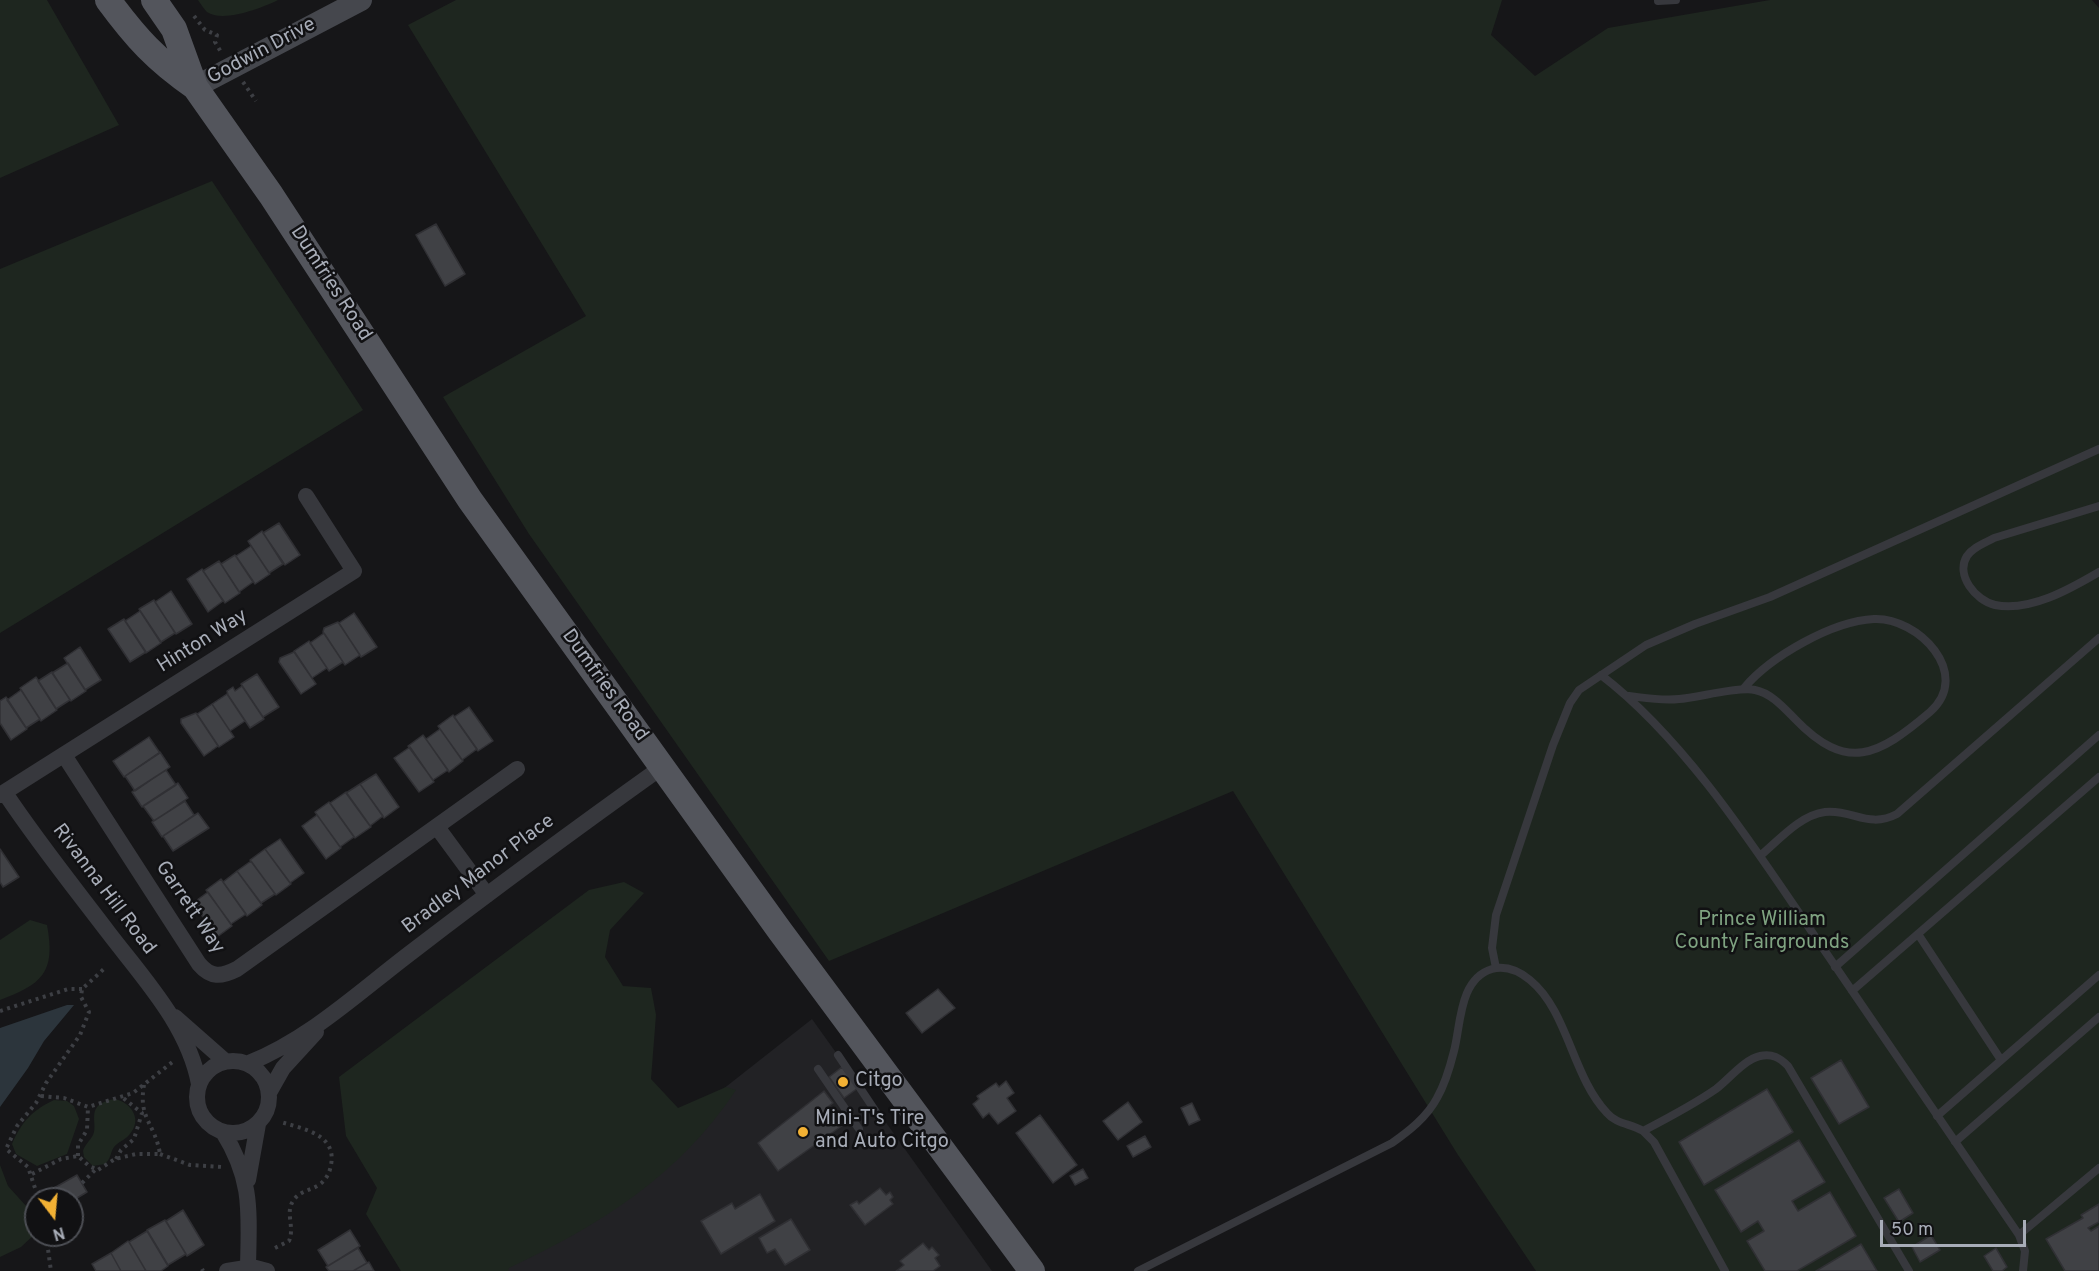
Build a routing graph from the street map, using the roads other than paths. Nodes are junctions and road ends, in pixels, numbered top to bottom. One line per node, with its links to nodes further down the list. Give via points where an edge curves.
1 (108, 0): 6 (main road, Dumfries Road, via 162,64)
2 (154, 0): 6 (main road, Dumfries Road, via 174,28)
3 (361, 0): 6 (street, Godwin Drive)
4 (1676, 0): 5 (lane)
5 (1658, 1)
6 (195, 87): 17 (main road, Dumfries Road, via 271,195 470,500)
7 (2099, 449): 12 (lane, via 1770,597 1646,645)
8 (306, 496): 16 (street, Hinton Way, via 354,571)
9 (2099, 506): 10 (lane, via 1994,538 1967,556 1964,570 1968,584 1979,598 1995,605 2044,598)
10 (2099, 573)
11 (2099, 638): 22 (lane, via 1897,814 1874,821 1824,812 1803,820)
12 (1601, 675): 14 (lane); 26 (lane, via 1579,690 1570,703 1553,745 1496,915 1492,948)
13 (1744, 688): 13 (lane, via 1770,696 1811,736 1830,749 1846,753 1879,747 1908,730 1935,707 1946,685 1945,670 1926,639 1894,621 1874,619 1847,624 1772,661); 14 (lane, via 1678,699)
14 (1629, 696): 22 (lane)
15 (2099, 735): 25 (lane)
16 (64, 755): 20 (street, Hinton Way); 21 (street, Garrett Way, via 199,964 207,973 217,975 237,969)
17 (662, 767): 23 (street, Bradley Manor Place); 52 (main road, Dumfries Road)
18 (517, 769): 21 (street, Garrett Way)
19 (2099, 777): 24 (lane)
20 (2, 794): 29 (street, Rivanna Hill Road)
21 (437, 826): 23 (street)
22 (1760, 856): 25 (lane)
23 (487, 895): 31 (street, Bradley Manor Place)
24 (1918, 934): 28 (lane); 33 (lane)
25 (1835, 967): 28 (lane)
26 (1496, 968): 43 (lane, via 1519,971 1533,983 1548,1000 1589,1087 1607,1114); 53 (lane, via 1478,976 1470,986 1445,1081 1437,1099 1410,1131)
27 (2099, 975): 33 (lane)
28 (1852, 991): 40 (lane)
29 (170, 1012): 34 (street, Rivanna Hill Road); 37 (street, Rivanna Hill Road)
30 (2099, 1017): 45 (lane)
31 (325, 1022): 35 (street, Bradley Manor Place); 38 (street, Bradley Manor Place, via 284,1068)
32 (838, 1055): 39 (lane)
33 (2001, 1060): 40 (lane)
34 (225, 1061): 35 (street); 37 (street, via 209,1070)
35 (249, 1063): 38 (street, via 266,1080)
36 (818, 1070): 42 (lane)
37 (199, 1084): 44 (street, via 197,1102 204,1119)
38 (270, 1091): 41 (street, via 265,1115)
39 (878, 1115)
40 (1937, 1116): 45 (lane)
41 (258, 1124): 44 (street, via 242,1132); 47 (street)
42 (860, 1129)
43 (1643, 1131): 54 (lane, via 1654,1142); 55 (lane, via 1681,1112 1756,1056 1770,1054 1780,1058)
44 (223, 1132): 47 (street)
45 (1955, 1142): 48 (lane)
46 (2099, 1168): 48 (lane)
47 (247, 1184): 49 (street)
48 (2019, 1235): 56 (lane, via 2025,1251)
49 (248, 1267): 50 (street); 51 (street)
50 (227, 1271)
51 (267, 1271)
52 (1032, 1271)
53 (1138, 1271)
54 (1725, 1271)
55 (1910, 1271)
56 (2023, 1271)

